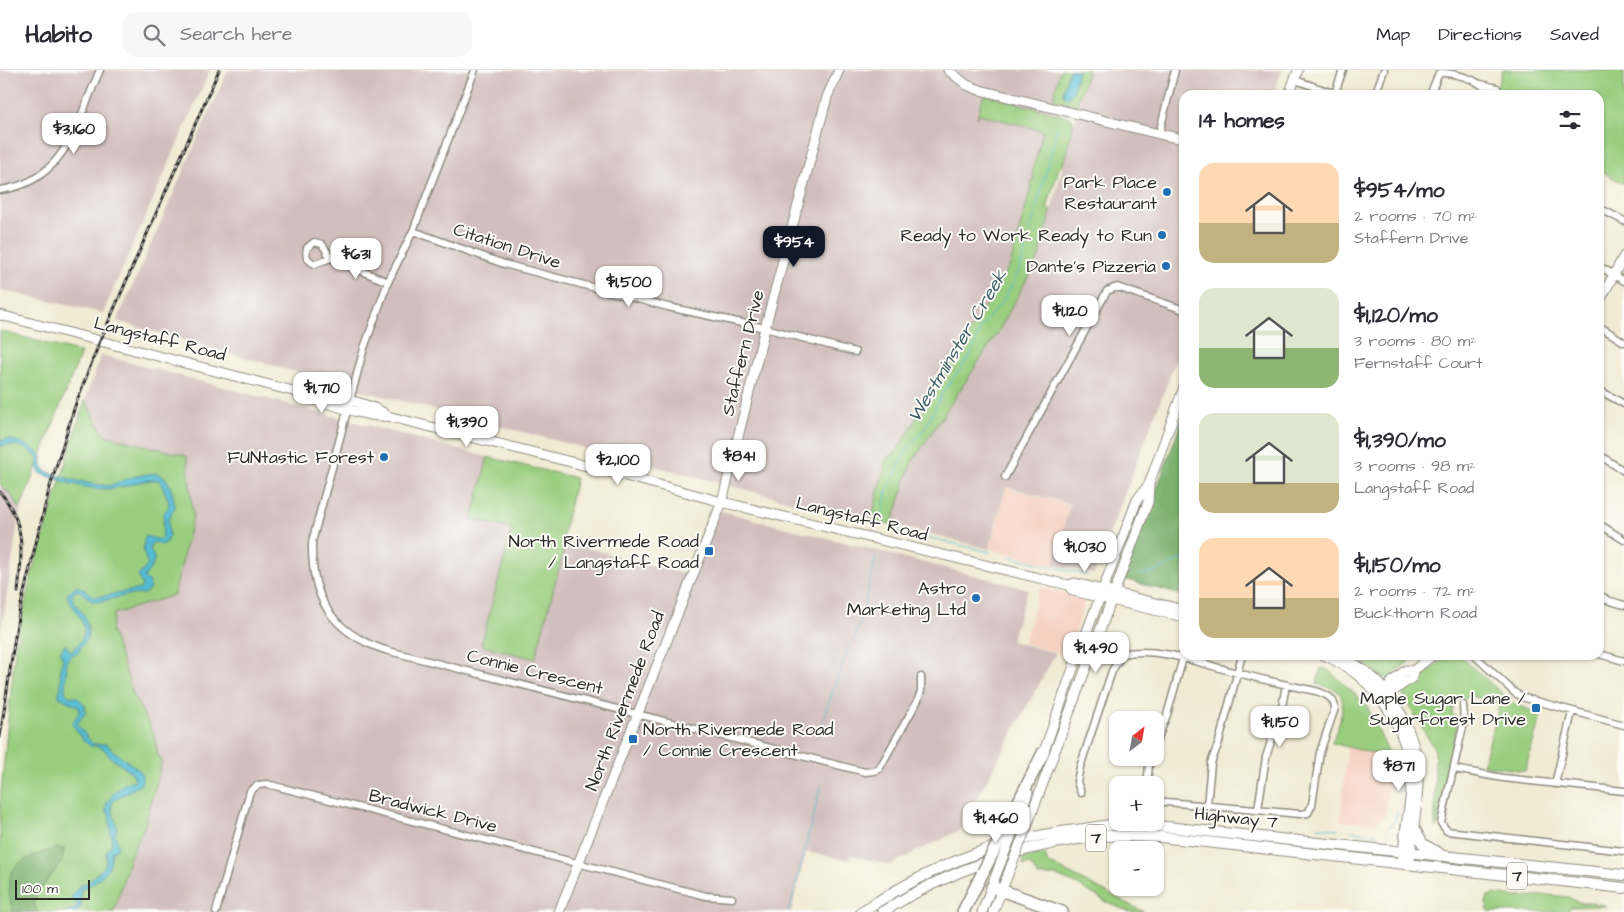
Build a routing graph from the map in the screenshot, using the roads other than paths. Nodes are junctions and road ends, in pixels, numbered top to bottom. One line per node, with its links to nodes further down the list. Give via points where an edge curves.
1 (100, 70): 20 (street, via 61,156 37,178 24,185)
2 (475, 70): 23 (street, Connie Crescent)
3 (839, 70): 33 (main road, Staffern Drive, via 827,97)
4 (948, 70): 18 (main road, via 980,90)
5 (1175, 70): 18 (street)
6 (1298, 70): 9 (main road)
7 (1343, 70): 14 (street)
8 (1384, 70): 15 (street)
9 (1294, 80): 12 (main road); 13 (street)
10 (1480, 83): 11 (street); 16 (street, via 1439,73); 17 (street)
11 (1497, 88)
12 (1291, 90)
13 (1325, 90)
14 (1338, 90)
15 (1377, 90)
16 (1432, 90)
17 (1485, 90)
18 (1159, 134): 19 (main road)
19 (1179, 138)
20 (0, 190)
21 (1604, 211): 22 (street)
22 (1624, 221)
23 (413, 231): 29 (street, Connie Crescent); 33 (street, Citation Drive, via 504,264 668,307)
24 (1624, 256): 27 (main road)
25 (331, 258): 29 (street)
26 (1604, 269): 27 (street)
27 (1614, 275): 28 (street); 30 (main road)
28 (1624, 280)
29 (388, 282): 42 (street, Connie Crescent, via 364,348)
30 (1604, 293)
31 (1179, 308): 45 (street, via 1117,287 1107,291)
32 (0, 315): 42 (main road, Langstaff Road, via 312,396 314,400)
33 (765, 328): 38 (street, Citation Drive); 47 (main road, Staffern Drive)
34 (1604, 330): 36 (street)
35 (1604, 332): 36 (street)
36 (1608, 333): 37 (street)
37 (1624, 342)
38 (855, 352)
39 (1604, 393): 41 (street)
40 (1179, 401): 46 (main road)
41 (1624, 404)
42 (349, 405): 47 (main road, Langstaff Road, via 381,417); 72 (street, Connie Crescent, via 312,542 314,580 322,601 337,621 358,638 385,650)
43 (1604, 458): 44 (street)
44 (1624, 472)
45 (1005, 477)
46 (1149, 484): 50 (main road, via 1137,500); 51 (main road, via 1148,502)
47 (722, 502): 50 (main road, Langstaff Road, via 1068,586 1073,591); 72 (main road, North Rivermede Road)
48 (1604, 527): 49 (street)
49 (1624, 540)
50 (1102, 593): 51 (main road, Langstaff Road); 75 (main road)
51 (1113, 596): 54 (main road, Langstaff Road); 55 (main road, Langstaff Road); 90 (main road, bridge, via 1027,826 1012,864)
52 (1604, 598): 53 (street)
53 (1624, 605)
54 (1179, 609)
55 (1179, 616)
56 (1604, 655): 65 (street)
57 (1179, 657): 79 (street, via 1140,652 1119,657 1077,777)
58 (1182, 660): 73 (street)
59 (1190, 660): 66 (street)
60 (1241, 660): 66 (street)
61 (1332, 660): 69 (main road, via 1354,672)
62 (1351, 660): 69 (main road, via 1376,681)
63 (1426, 660): 69 (main road, via 1413,671 1406,670)
64 (1479, 660): 71 (street, via 1515,693)
65 (1624, 660)
66 (1238, 673): 68 (street); 81 (street, via 1211,763)
67 (921, 677): 72 (street, Connie Crescent, via 918,700 879,769 874,772)
68 (1286, 685): 82 (street, via 1266,757); 82 (street, via 1327,695 1335,708 1320,752 1308,812)
69 (1383, 695): 83 (main road, via 1399,711 1413,747 1418,778); 85 (main road, via 1410,764)
70 (1462, 706): 76 (street, via 1464,722)
71 (1572, 712): 74 (street); 77 (street)
72 (638, 713): 87 (main road, North Rivermede Road)
73 (1164, 720)
74 (1624, 725)
75 (1043, 753): 90 (main road, bridge, via 999,868); 97 (highway, bridge)
76 (1454, 769): 77 (street); 84 (street, via 1441,823 1447,831)
77 (1555, 784): 78 (street)
78 (1624, 791)
79 (1081, 793)
80 (1164, 802): 81 (street)
81 (1207, 805): 82 (street)
82 (1258, 809)
83 (1414, 828): 85 (main road); 86 (main road, via 1427,847)
84 (1624, 851)
85 (1407, 852): 86 (main road, Highway 7 / 7); 88 (main road); 95 (main road, Highway 7 / 7, via 1121,824 1035,836 962,857 912,881)
86 (1449, 858): 89 (main road, Highway 7 / 7)
87 (579, 864): 92 (street, Bradwick Drive, via 706,896); 93 (street, Bradwick Drive, via 274,785 258,785 250,791); 94 (main road, North Rivermede Road)
88 (1406, 864): 91 (main road, Highway 7 / 7); 96 (main road, Highway 7 / 7, via 1162,837 1105,836 1031,849 966,868)
89 (1624, 875)
90 (998, 888): 98 (main road); 99 (main road); 100 (highway)
91 (1624, 888)
92 (732, 898)
93 (216, 912)
94 (559, 912)
95 (861, 912)
96 (882, 912)
97 (963, 912)
98 (982, 912)
99 (993, 912)
100 (1062, 912)

